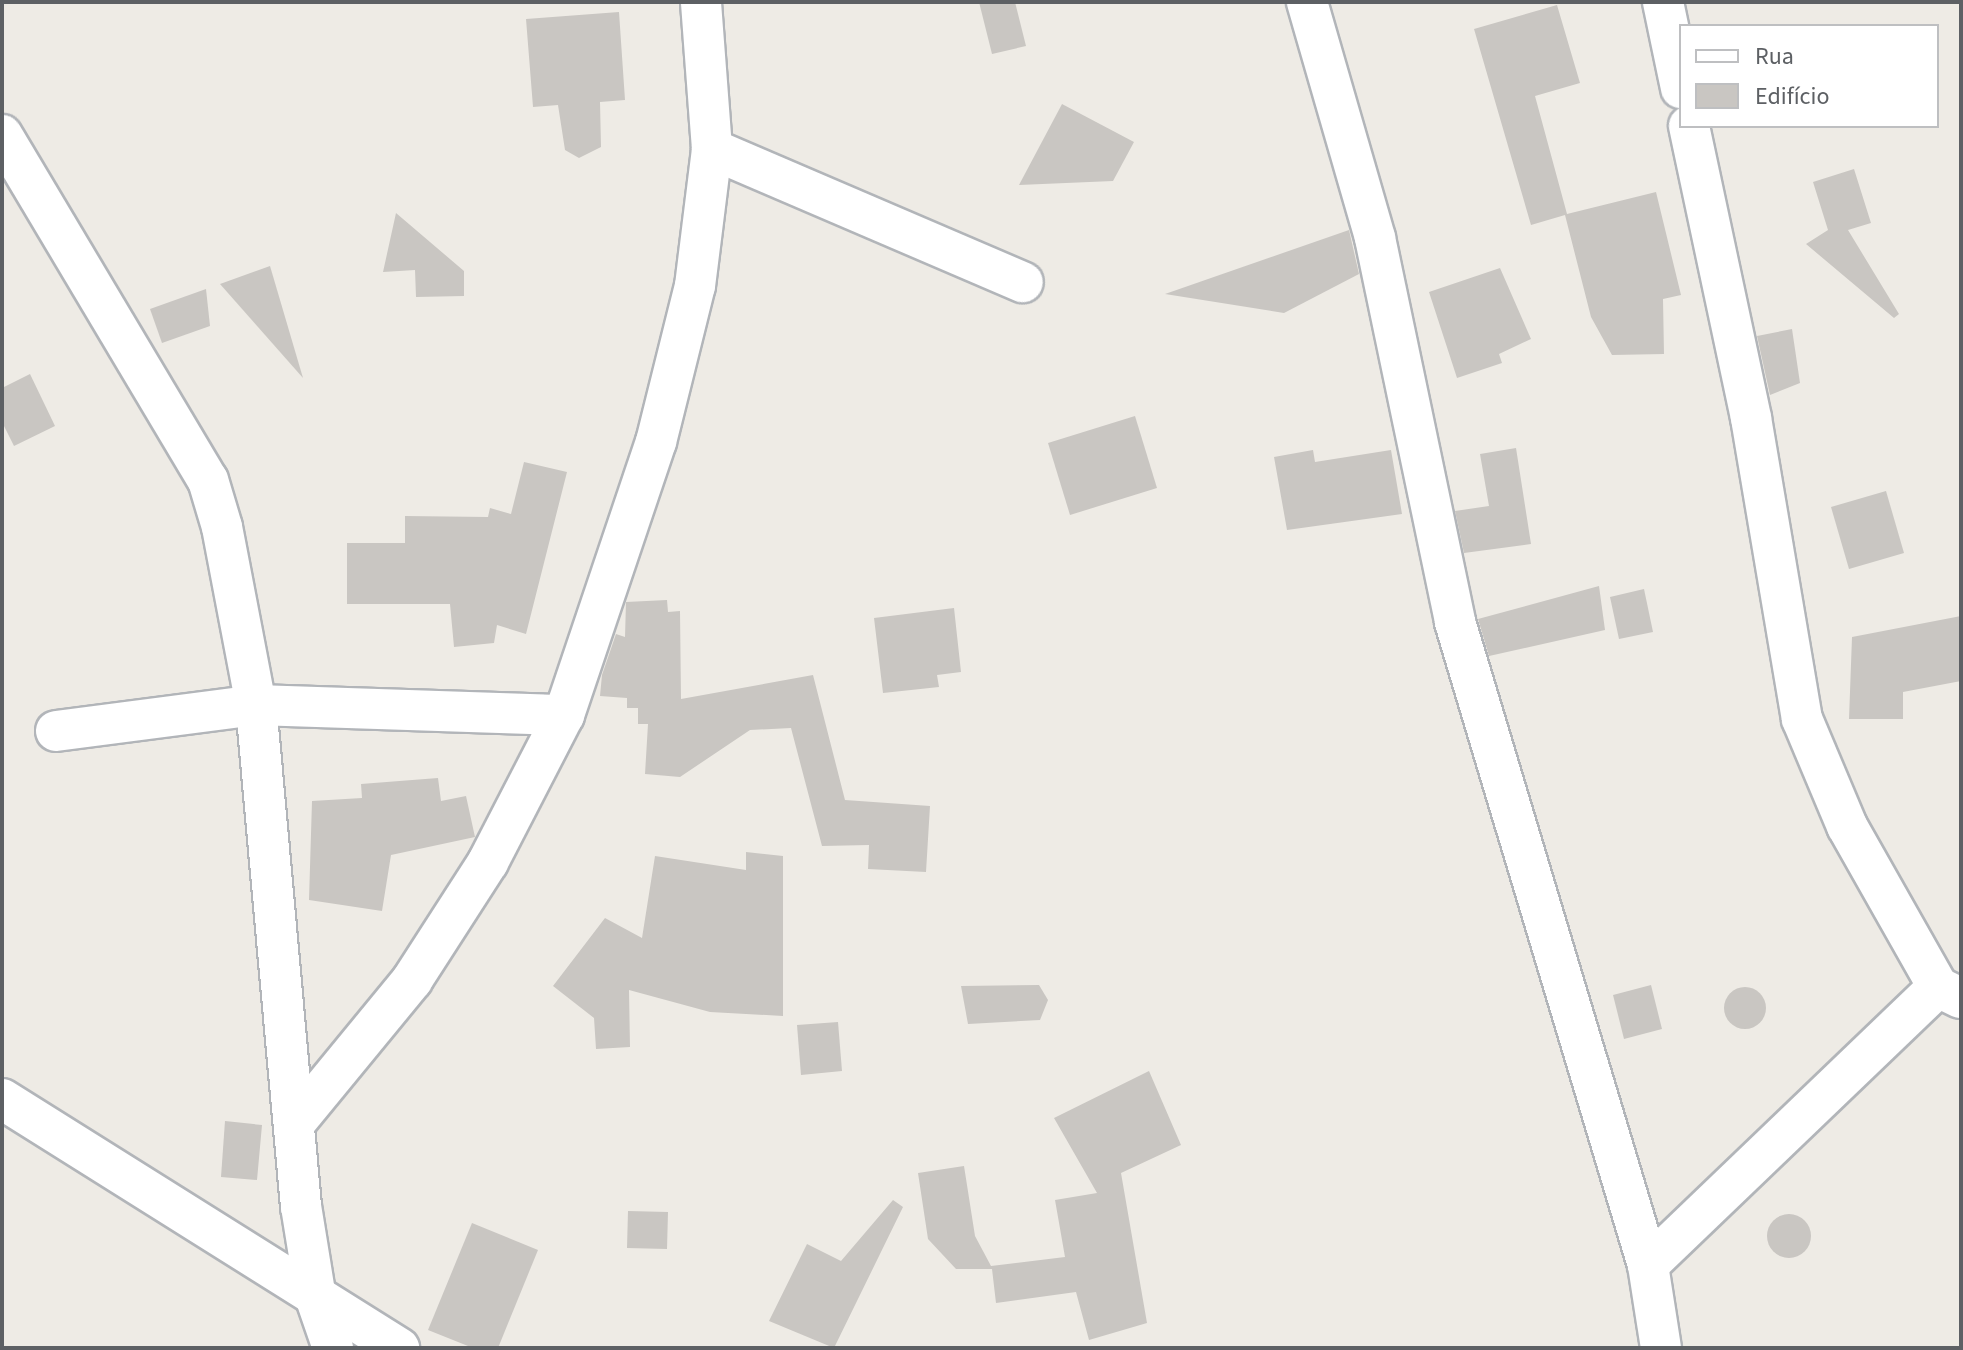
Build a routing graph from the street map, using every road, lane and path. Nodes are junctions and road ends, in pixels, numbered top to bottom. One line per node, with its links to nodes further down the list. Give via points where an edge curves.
1 (701, 2): 7 (street)
2 (1307, 2): 15 (street, via 1368,207 1455,622)
3 (1663, 2): 4 (street)
4 (1679, 78)
5 (1689, 128): 12 (street, via 1751,418 1802,719 1847,826)
6 (2, 135): 9 (street, via 208,480)
7 (712, 149): 8 (street); 10 (street, via 695,286 656,442)
8 (1023, 282)
9 (256, 705): 10 (street); 11 (street); 14 (street)
10 (564, 715): 14 (street, via 488,862 412,980)
11 (56, 731)
12 (1950, 993): 15 (street)
13 (2, 1099): 16 (street, via 64,1131)
14 (298, 1119): 16 (street)
15 (1648, 1265): 19 (street)
16 (316, 1299): 17 (street); 18 (street)
17 (333, 1348)
18 (399, 1348)
19 (1661, 1348)

